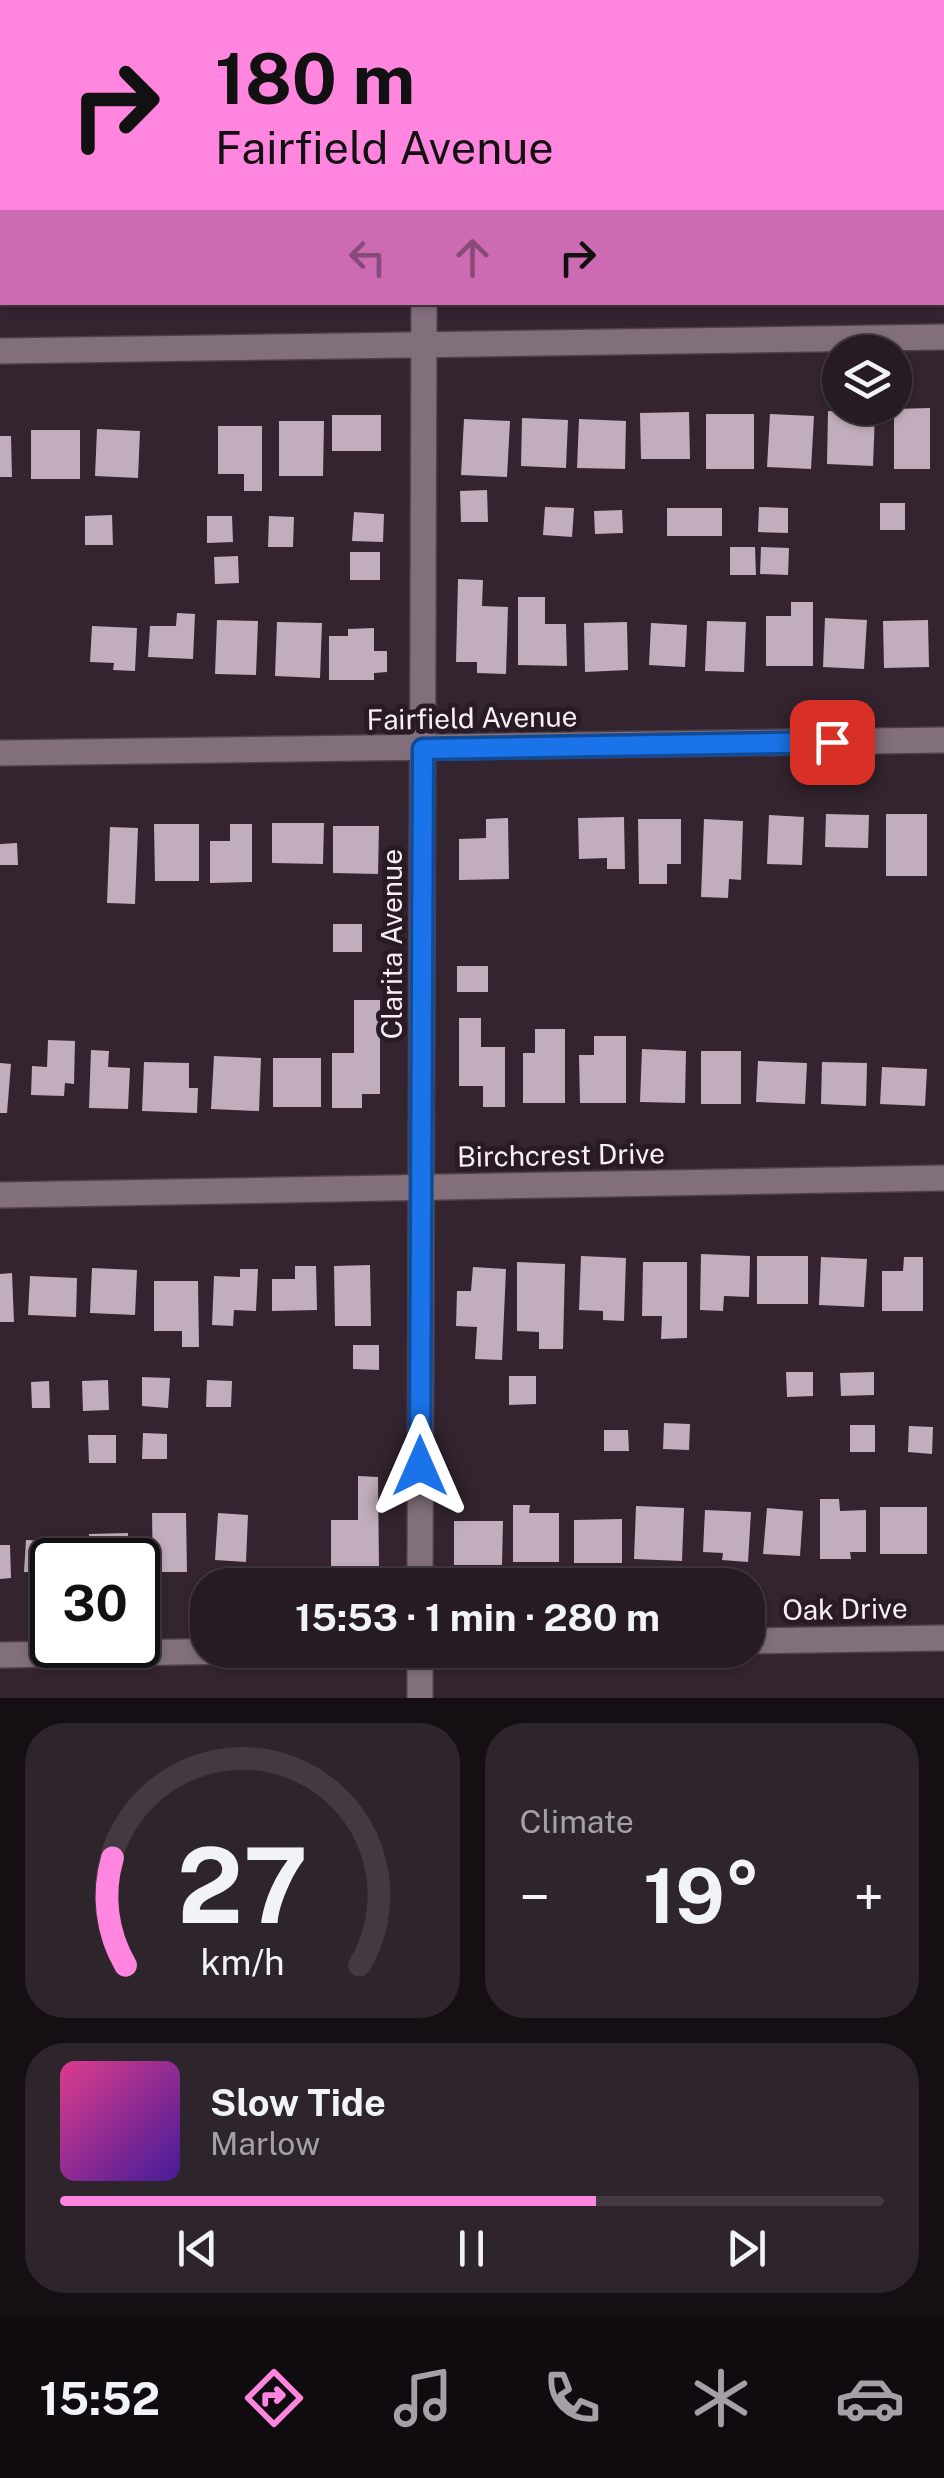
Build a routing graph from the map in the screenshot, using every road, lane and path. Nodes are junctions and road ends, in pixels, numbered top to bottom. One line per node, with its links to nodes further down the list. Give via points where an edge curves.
1 (424, 305): 3 (street, Clarita Avenue)
2 (944, 338): 3 (street)
3 (424, 346): 4 (street); 6 (street, Clarita Avenue)
4 (0, 351)
5 (944, 740): 6 (street, Fairfield Avenue)
6 (423, 749): 7 (street, Fairfield Avenue); 9 (street, Clarita Avenue)
7 (0, 753)
8 (944, 1178): 9 (street, Birchcrest Drive)
9 (421, 1188): 10 (street, Birchcrest Drive); 11 (street, Clarita Avenue)
10 (0, 1195)
11 (420, 1568)
12 (944, 1638): 13 (street, Oak Drive)
13 (765, 1642)
14 (190, 1652): 15 (street)
15 (0, 1655)
16 (420, 1668): 17 (street)
17 (420, 1698)

